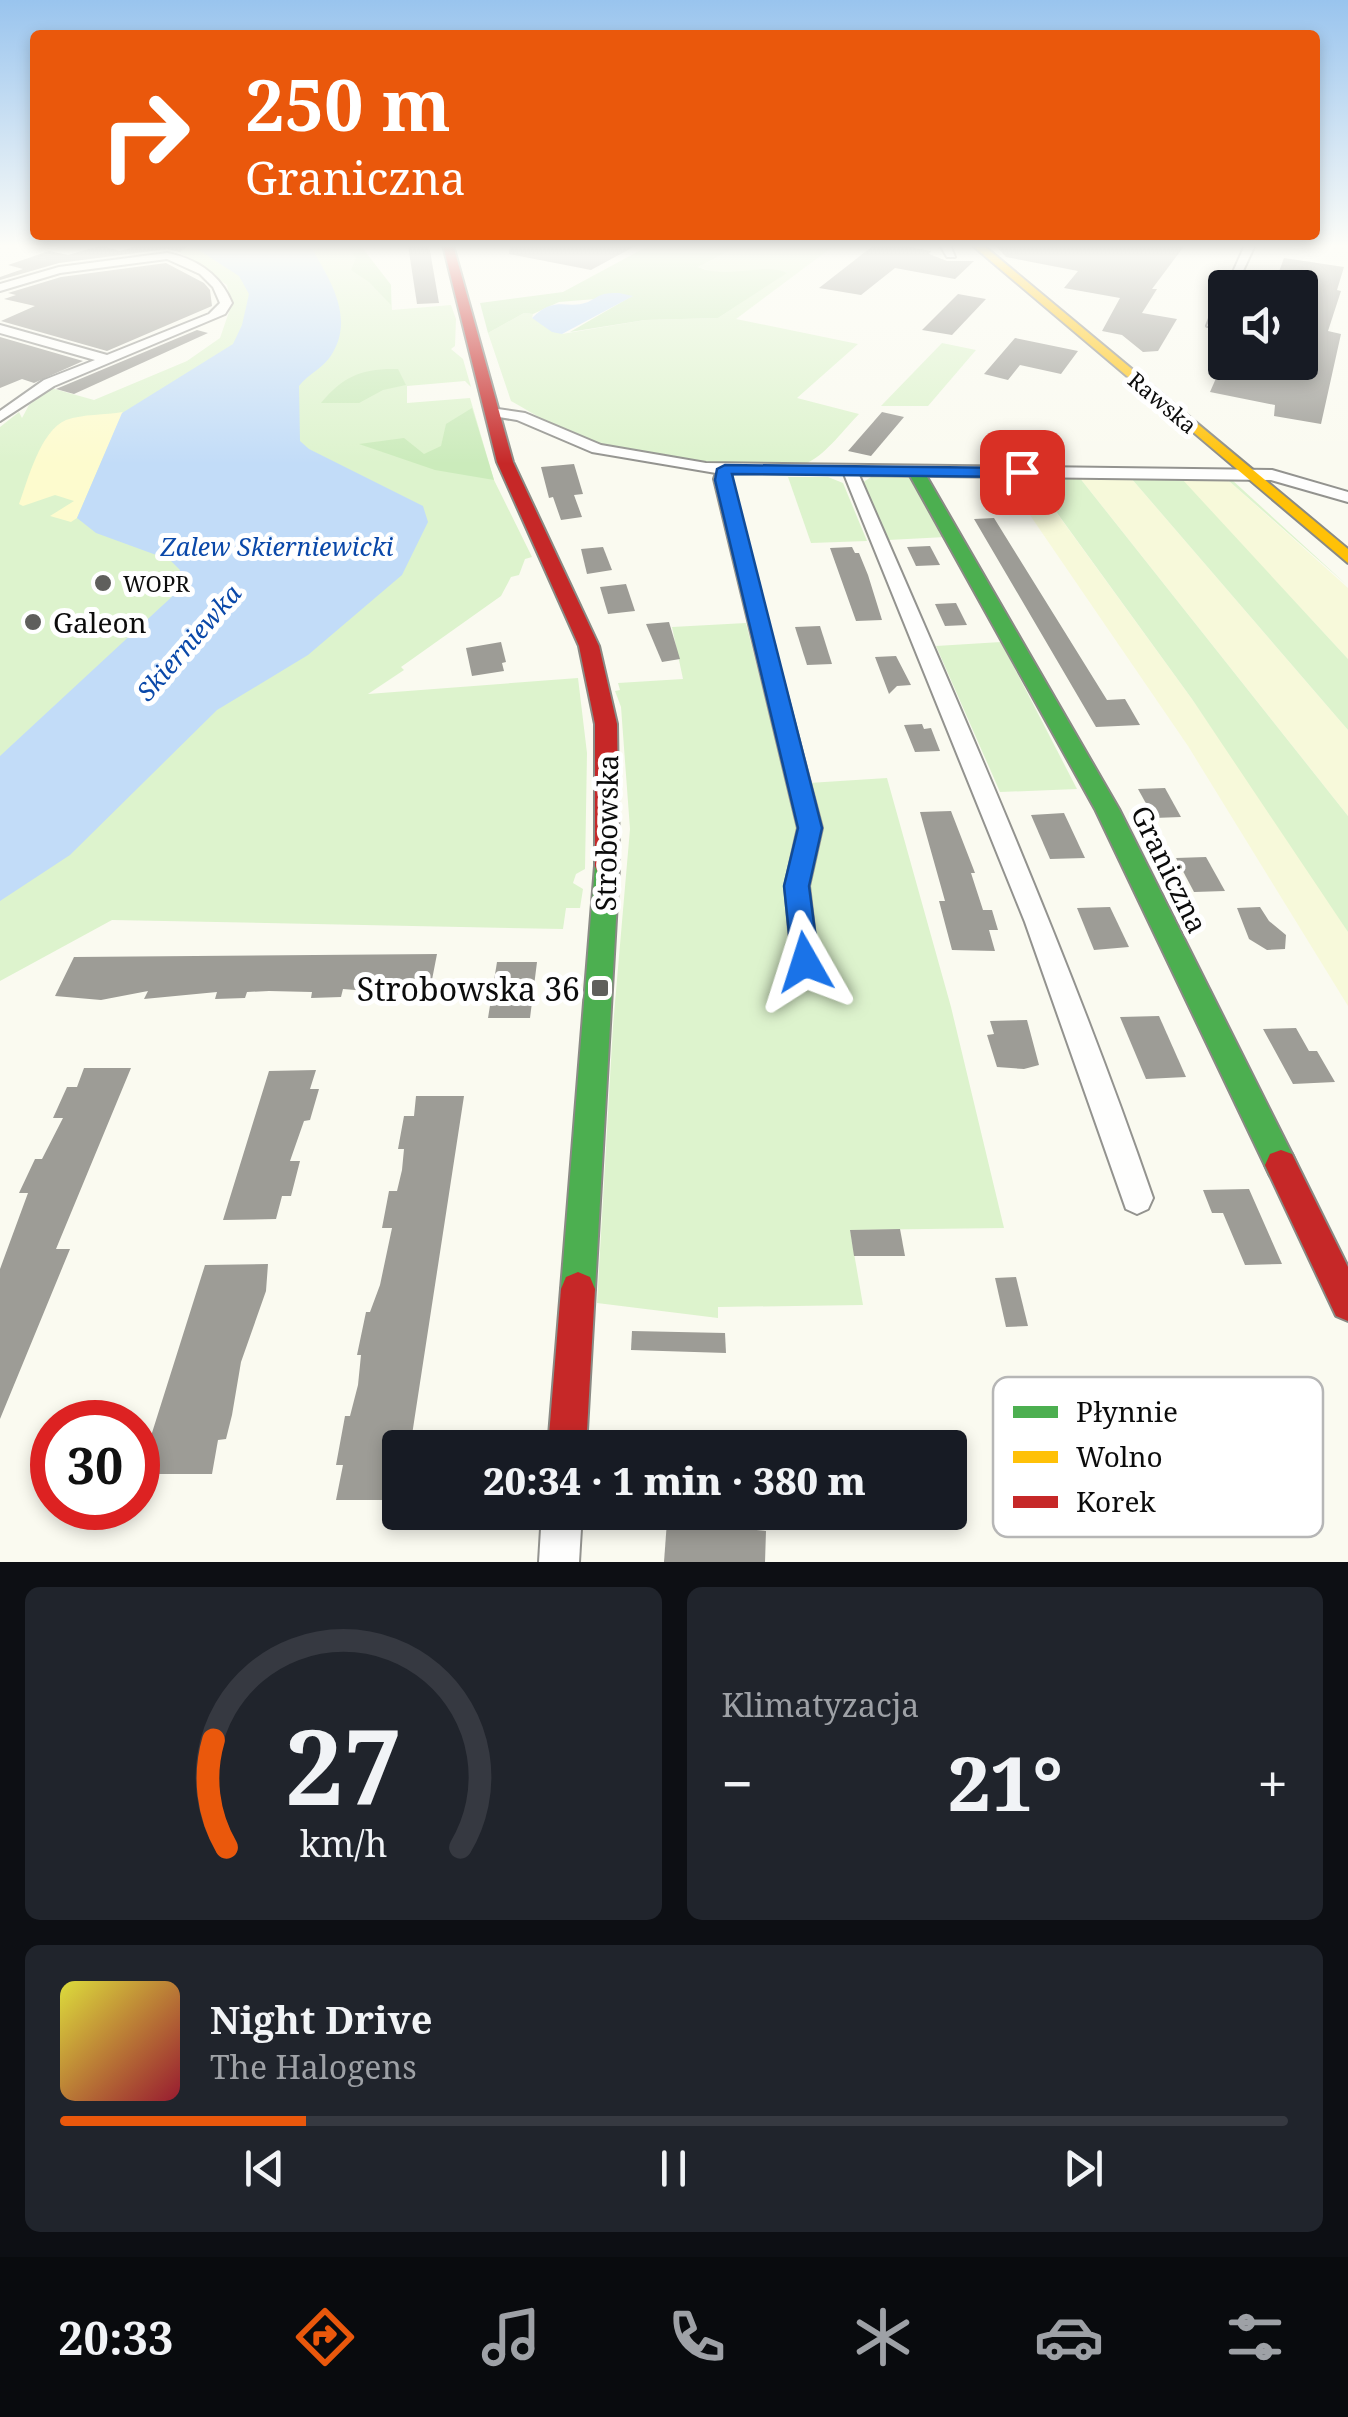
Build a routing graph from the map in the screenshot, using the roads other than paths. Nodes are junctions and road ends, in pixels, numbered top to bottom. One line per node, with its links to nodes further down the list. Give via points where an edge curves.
1 (206, 318): 5 (street)
2 (466, 318): 8 (street, Strobowska)
3 (1063, 318): 13 (street, Rawska)
4 (0, 330): 5 (street)
5 (107, 358): 7 (street)
6 (0, 396): 7 (street)
7 (26, 398): 9 (street)
8 (490, 412): 10 (street, via 520,416 610,453); 19 (street, Strobowska, via 505,462 589,646 606,724 610,838)
9 (0, 417)
10 (725, 469): 11 (street); 16 (street, via 722,480 810,828 797,886)
11 (850, 471): 12 (street); 17 (street, via 975,769)
12 (916, 472): 13 (street); 18 (street, Graniczna, via 1107,809)
13 (1248, 474): 14 (street, via 1285,477); 15 (street, Rawska)
14 (1348, 497)
15 (1348, 558)
16 (805, 962)
17 (1137, 1198)
18 (1348, 1304)
19 (568, 1430)
20 (561, 1530): 21 (street)
21 (559, 1562)

